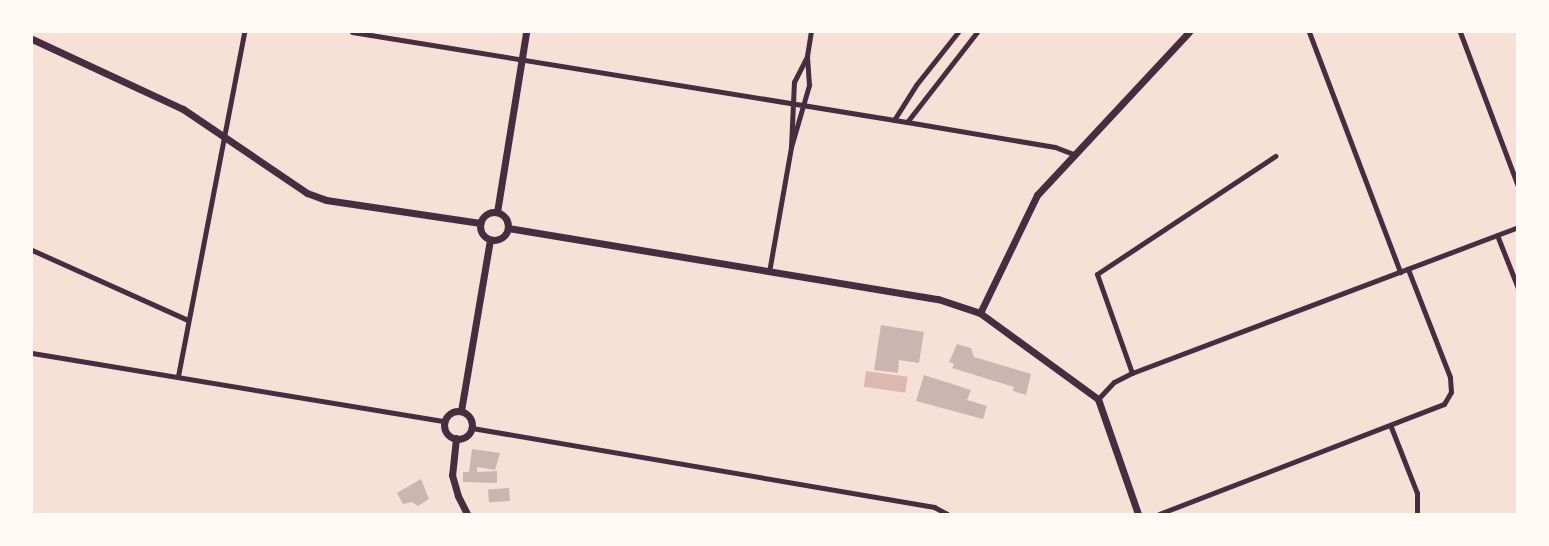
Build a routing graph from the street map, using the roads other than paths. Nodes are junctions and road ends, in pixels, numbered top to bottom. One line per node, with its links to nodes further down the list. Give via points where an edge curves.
1 (244, 32): 17 (street)
2 (352, 32): 12 (street)
3 (526, 32): 12 (street)
4 (811, 32): 11 (street)
5 (958, 32): 15 (street)
6 (977, 32): 16 (street)
7 (1189, 32): 19 (street)
8 (1309, 32): 31 (street)
9 (1460, 32): 21 (street)
10 (32, 39): 17 (street, via 183,109)
11 (807, 56): 13 (street, via 794,82); 14 (street, via 809,85)
12 (522, 60): 13 (street); 22 (street)
13 (794, 105): 14 (street); 18 (street)
14 (802, 105): 15 (street); 18 (street)
15 (894, 120): 16 (street)
16 (907, 122): 19 (street, via 1055,147)
17 (224, 136): 23 (street, via 307,193 326,200); 34 (street)
18 (791, 148): 30 (street)
19 (1076, 155): 33 (street, via 1037,195)
20 (1275, 156): 36 (street, via 1097,274)
21 (1517, 186)
22 (497, 212): 23 (street, via 484,215); 25 (street, via 504,216)
23 (480, 223): 27 (street, via 480,232)
24 (1517, 228): 26 (street)
25 (508, 229): 27 (street, via 499,239); 30 (street)
26 (1497, 235): 29 (street); 32 (street)
27 (490, 240): 39 (street)
28 (32, 250): 34 (street)
29 (1408, 269): 31 (street); 41 (street, via 1450,377 1449,398 1437,409)
30 (769, 272): 33 (street, via 938,299)
31 (1400, 272): 36 (street)
32 (1517, 288)
33 (980, 313): 38 (street)
34 (188, 320): 37 (street)
35 (32, 353): 37 (street)
36 (1132, 373): 38 (street, via 1114,382)
37 (178, 376): 40 (street)
38 (1098, 399): 46 (street)
39 (461, 411): 40 (street); 42 (street, via 471,419)
40 (444, 421): 43 (street, via 445,430)
41 (1391, 427): 47 (street); 48 (street, via 1417,493)
42 (472, 428): 43 (street, via 468,435); 45 (street, via 934,507)
43 (456, 438): 44 (street, via 452,475)
44 (467, 514)
45 (947, 514)
46 (1138, 514)
47 (1159, 514)
48 (1417, 514)

